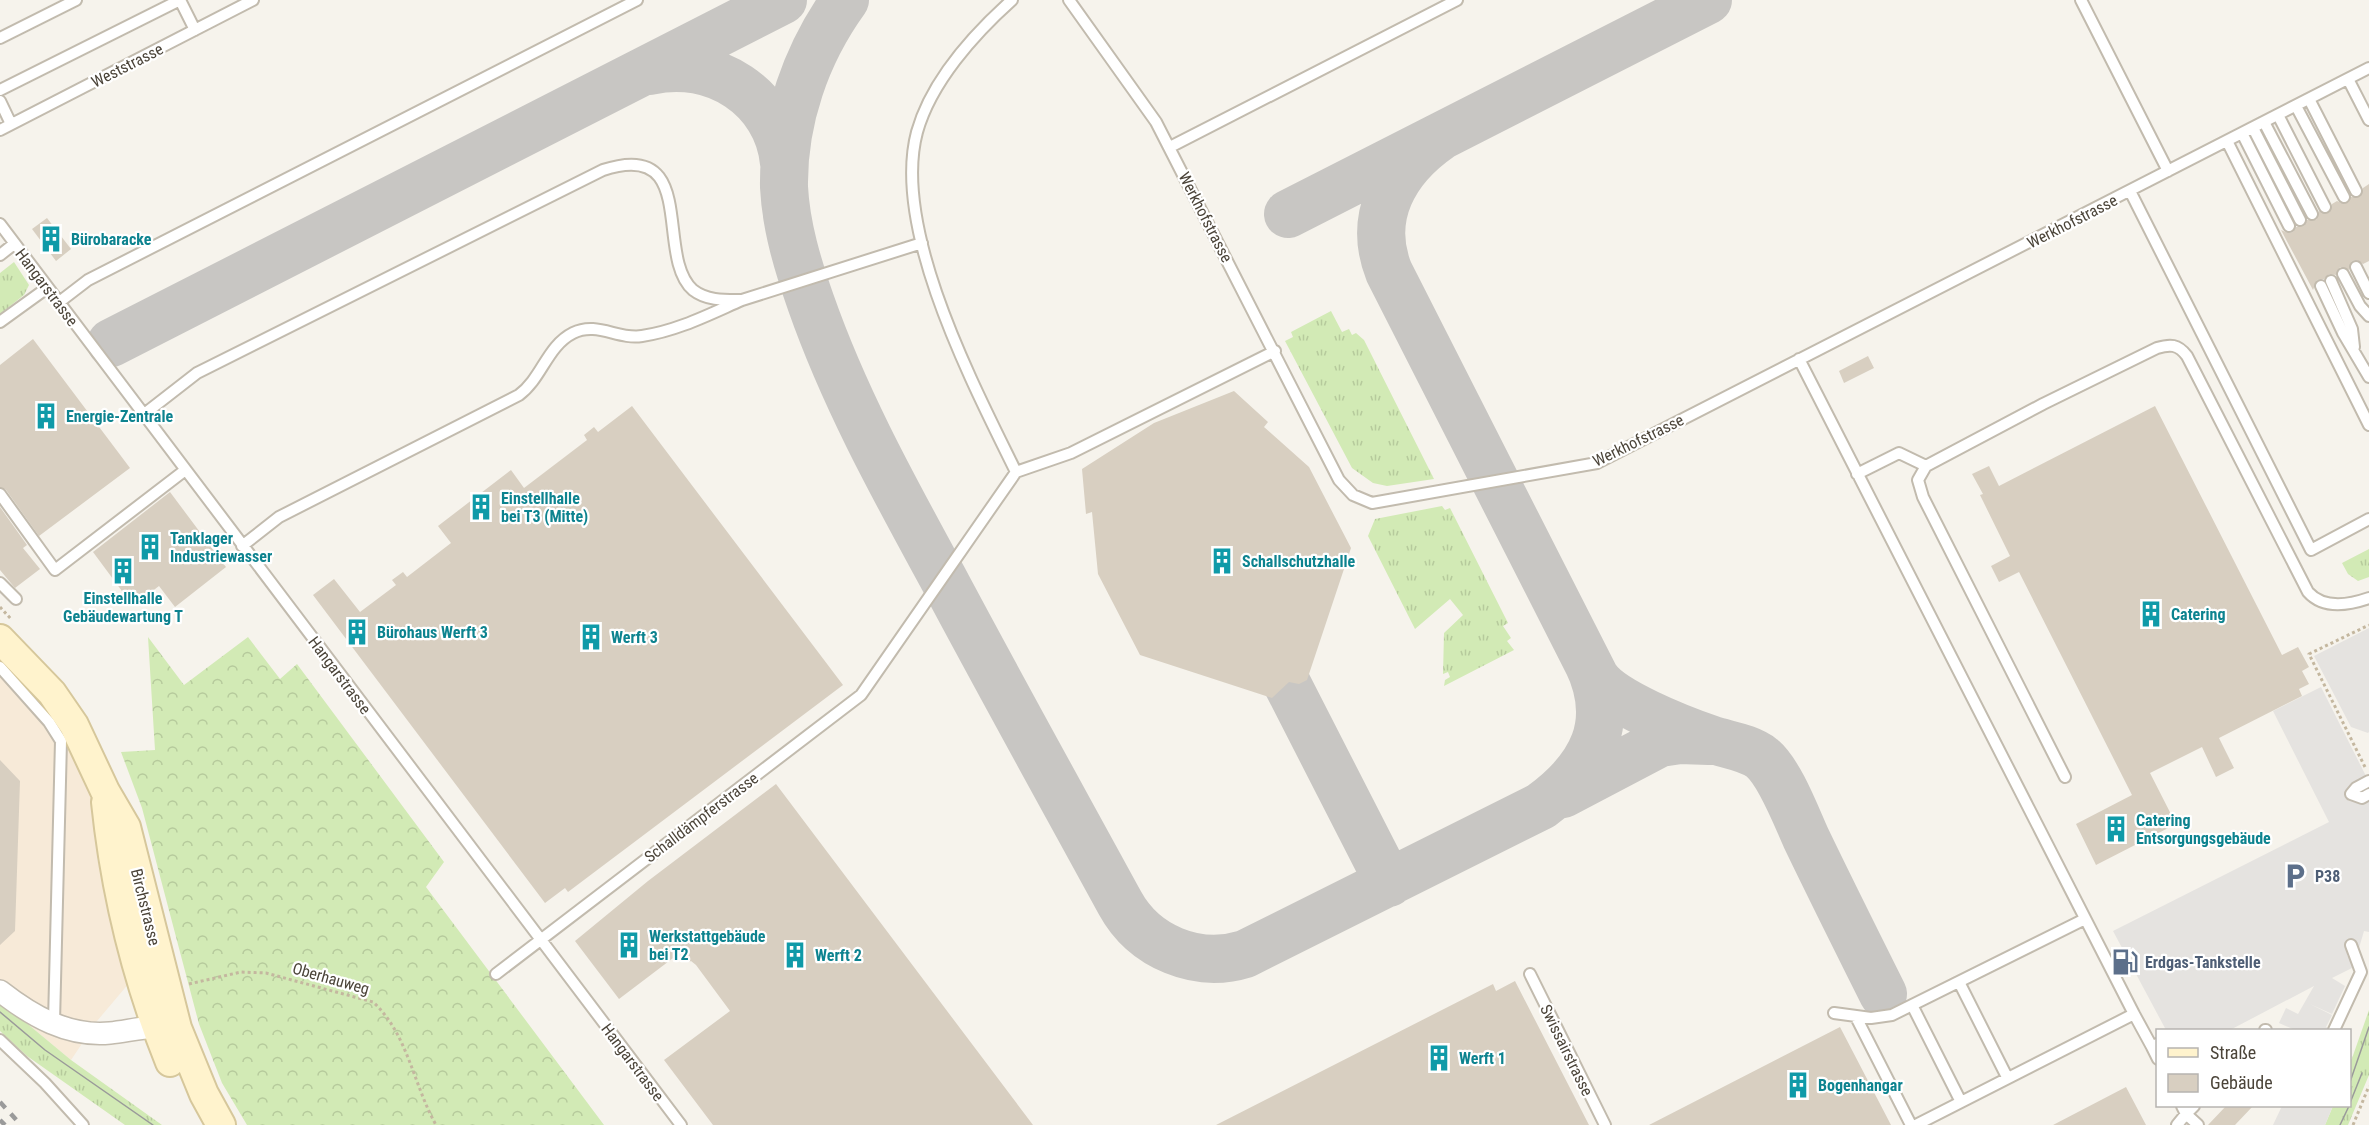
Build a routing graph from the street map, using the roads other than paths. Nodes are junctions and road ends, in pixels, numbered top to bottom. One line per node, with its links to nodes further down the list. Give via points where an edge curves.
1 (75, 0): 9 (lane)
2 (254, 0): 8 (lane, Weststrasse)
3 (637, 0): 43 (lane, via 88,280)
4 (1012, 0): 34 (lane, via 967,48 923,116 917,134 914,175)
5 (1070, 0): 24 (lane, Werkhofstrasse, via 1139,95)
6 (1457, 0): 24 (lane)
7 (2081, 0): 25 (lane)
8 (195, 30): 12 (lane, via 180,0); 19 (lane, Weststrasse)
9 (0, 38)
10 (2369, 68): 11 (lane, Werkhofstrasse)
11 (2348, 79): 13 (lane, Werkhofstrasse); 17 (lane)
12 (0, 90)
13 (2309, 99): 15 (lane, Werkhofstrasse); 27 (lane)
14 (0, 101): 19 (lane)
15 (2296, 106): 16 (lane, Werkhofstrasse); 28 (lane)
16 (2278, 115): 18 (lane, Werkhofstrasse); 29 (lane)
17 (2369, 120)
18 (2264, 122): 20 (lane, Werkhofstrasse); 30 (lane)
19 (11, 124): 21 (lane, Weststrasse)
20 (2253, 128): 22 (lane, Werkhofstrasse); 31 (lane)
21 (0, 130)
22 (2242, 134): 23 (lane, Werkhofstrasse); 33 (lane)
23 (2227, 141): 25 (lane, Werkhofstrasse); 50 (lane)
24 (1170, 147): 46 (lane, Werkhofstrasse)
25 (2168, 171): 26 (lane, Werkhofstrasse)
26 (2130, 191): 47 (lane, Werkhofstrasse); 56 (lane, via 2311,550)
27 (2356, 191)
28 (2344, 197)
29 (2325, 207)
30 (2312, 214)
31 (2300, 220)
32 (0, 224): 35 (lane, Hangarstrasse)
33 (2289, 226)
34 (922, 243): 42 (lane); 53 (lane, via 955,342)
35 (14, 244): 36 (lane); 40 (lane, Hangarstrasse)
36 (0, 255)
37 (2356, 267): 41 (lane)
38 (2343, 274): 44 (lane)
39 (2326, 283): 48 (lane, via 2343,333)
40 (47, 288): 43 (lane, Hangarstrasse); 45 (lane)
41 (2369, 292)
42 (742, 300): 49 (lane, via 712,298 688,285 663,184 649,170 621,165 603,170 197,374); 57 (lane, via 694,321 642,336 592,329 574,332 557,345 532,383 519,394 279,517)
43 (58, 303): 49 (lane, Hangarstrasse)
44 (2369, 316)
45 (0, 322)
46 (1275, 351): 47 (lane, Werkhofstrasse, via 1339,480 1353,495 1372,503 1597,463); 53 (lane, via 1071,453)
47 (1799, 359): 54 (lane)
48 (2369, 377)
49 (143, 415): 52 (lane, Hangarstrasse)
50 (2369, 425)
51 (1926, 466): 54 (lane, via 1899,453); 59 (lane, via 2157,348 2177,346 2187,356 2308,592 2320,602 2333,604); 63 (lane, via 1918,480 1923,497)
52 (184, 471): 55 (lane, via 55,570); 57 (lane, Hangarstrasse)
53 (1016, 472): 67 (lane, Schalldämpferstrasse, via 861,695)
54 (1857, 474): 66 (lane)
55 (0, 495)
56 (2369, 519)
57 (242, 546): 67 (lane, Hangarstrasse)
58 (0, 583): 60 (lane)
59 (2369, 598)
60 (16, 599)
61 (0, 639): 78 (main road, Birchstrasse, via 52,693 89,752 105,791 108,839)
62 (0, 667): 77 (lane, via 61,741)
63 (2065, 777)
64 (2369, 781): 65 (lane, via 2351,794 2362,798)
65 (2369, 794)
66 (2085, 919): 71 (lane); 75 (lane)
67 (541, 939): 69 (lane, Schalldämpferstrasse); 88 (lane, Hangarstrasse)
68 (2351, 945): 79 (lane, via 2361,972)
69 (496, 974)
70 (1530, 974): 89 (lane, Swissairstrasse)
71 (1959, 982): 73 (lane); 82 (lane)
72 (0, 991): 77 (street, via 32,1014)
73 (1912, 1005): 76 (lane, via 1880,1018); 83 (lane)
74 (1833, 1012): 76 (lane)
75 (2134, 1014): 81 (lane); 82 (lane)
76 (1856, 1017): 90 (lane)
77 (54, 1022): 78 (street, via 79,1033 94,1034)
78 (166, 1027): 86 (main road, via 178,1078); 87 (main road)
79 (2334, 1029)
80 (0, 1040): 85 (lane)
81 (2154, 1046)
82 (2007, 1077): 83 (lane)
83 (1961, 1102): 91 (lane)
84 (2187, 1108): 92 (lane); 93 (lane)
85 (83, 1125)
86 (204, 1125)
87 (221, 1125)
88 (681, 1125)
89 (1605, 1125)
90 (1911, 1125)
91 (1916, 1125)
92 (2177, 1125)
93 (2198, 1125)

